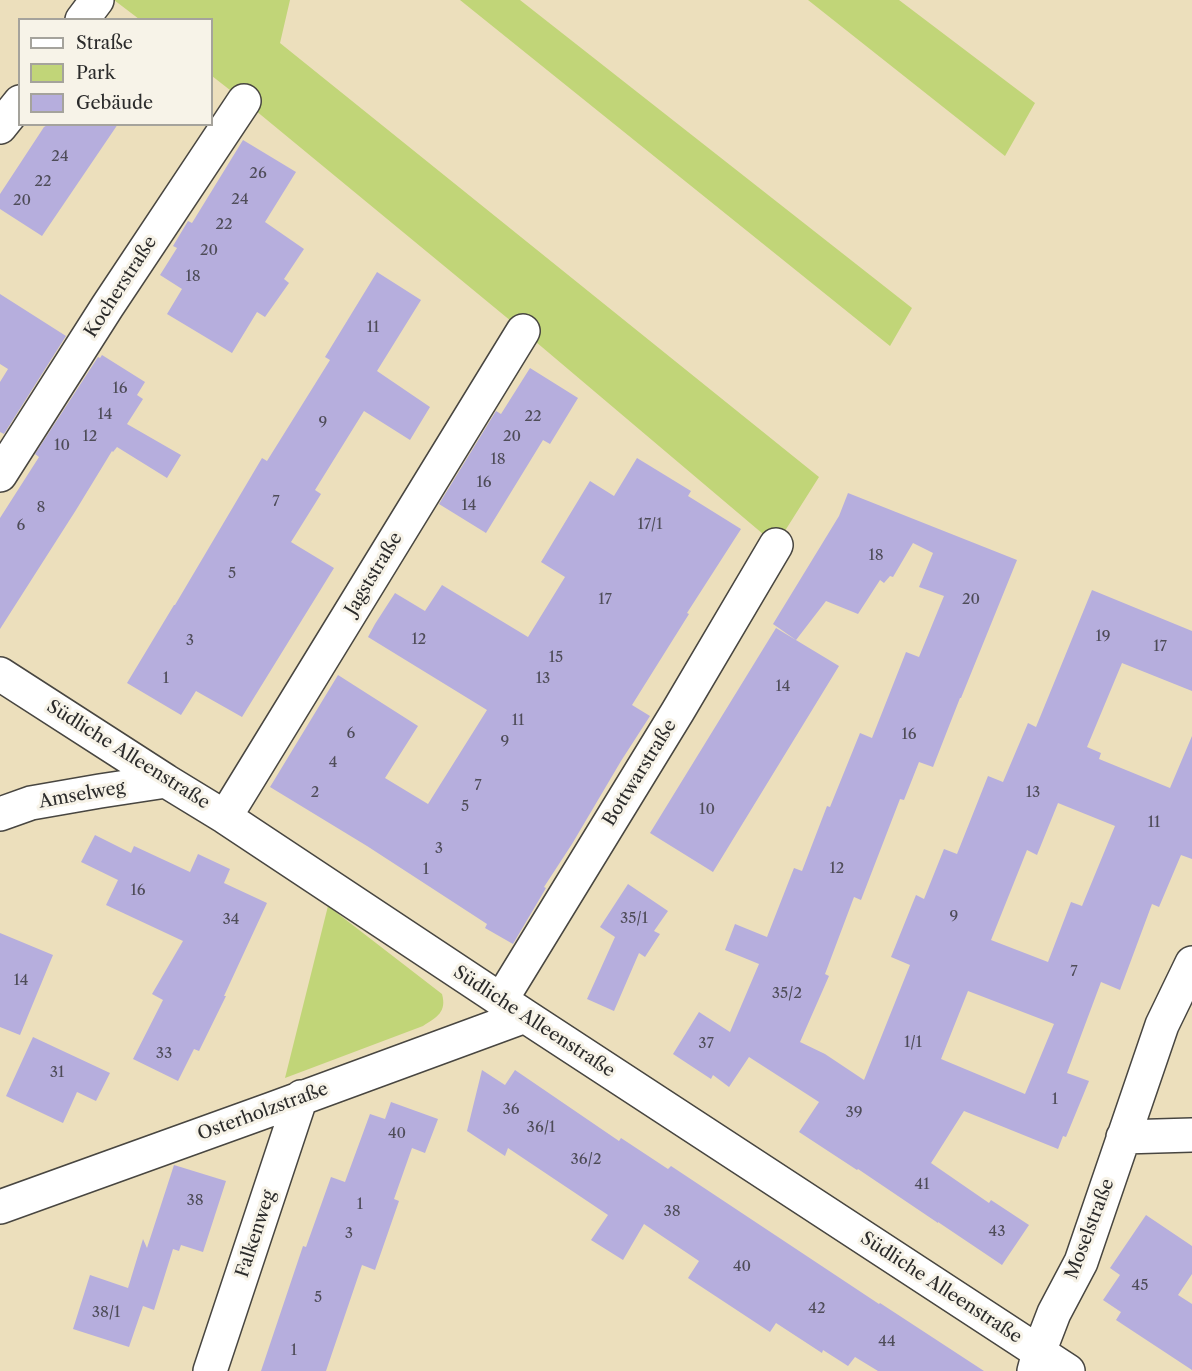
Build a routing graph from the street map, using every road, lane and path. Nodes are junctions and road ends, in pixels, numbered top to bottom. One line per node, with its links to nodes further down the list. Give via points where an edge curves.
1 (97, 0): 2 (street)
2 (84, 18)
3 (244, 101): 7 (street, Kocherstraße)
4 (18, 104): 5 (street)
5 (0, 127)
6 (523, 331): 12 (street, Jagststraße)
7 (0, 475)
8 (777, 545): 14 (street, Bottwarstraße, via 671,722)
9 (0, 674): 10 (street, Südliche Alleenstraße)
10 (166, 781): 11 (street, Amselweg, via 31,803); 12 (street, Südliche Alleenstraße)
11 (0, 814)
12 (225, 817): 14 (street, Südliche Alleenstraße)
13 (1192, 963): 17 (street, Moselstraße, via 1162,1025)
14 (513, 1008): 15 (street, Osterholzstraße); 19 (street, Südliche Alleenstraße)
15 (301, 1097): 18 (street, Osterholzstraße); 20 (street, Falkenweg)
16 (1192, 1136): 17 (street)
17 (1123, 1137): 19 (street, Moselstraße, via 1081,1262 1054,1313)
18 (0, 1206)
19 (1037, 1361): 21 (street, Südliche Alleenstraße)
20 (210, 1371)
21 (1068, 1371)

